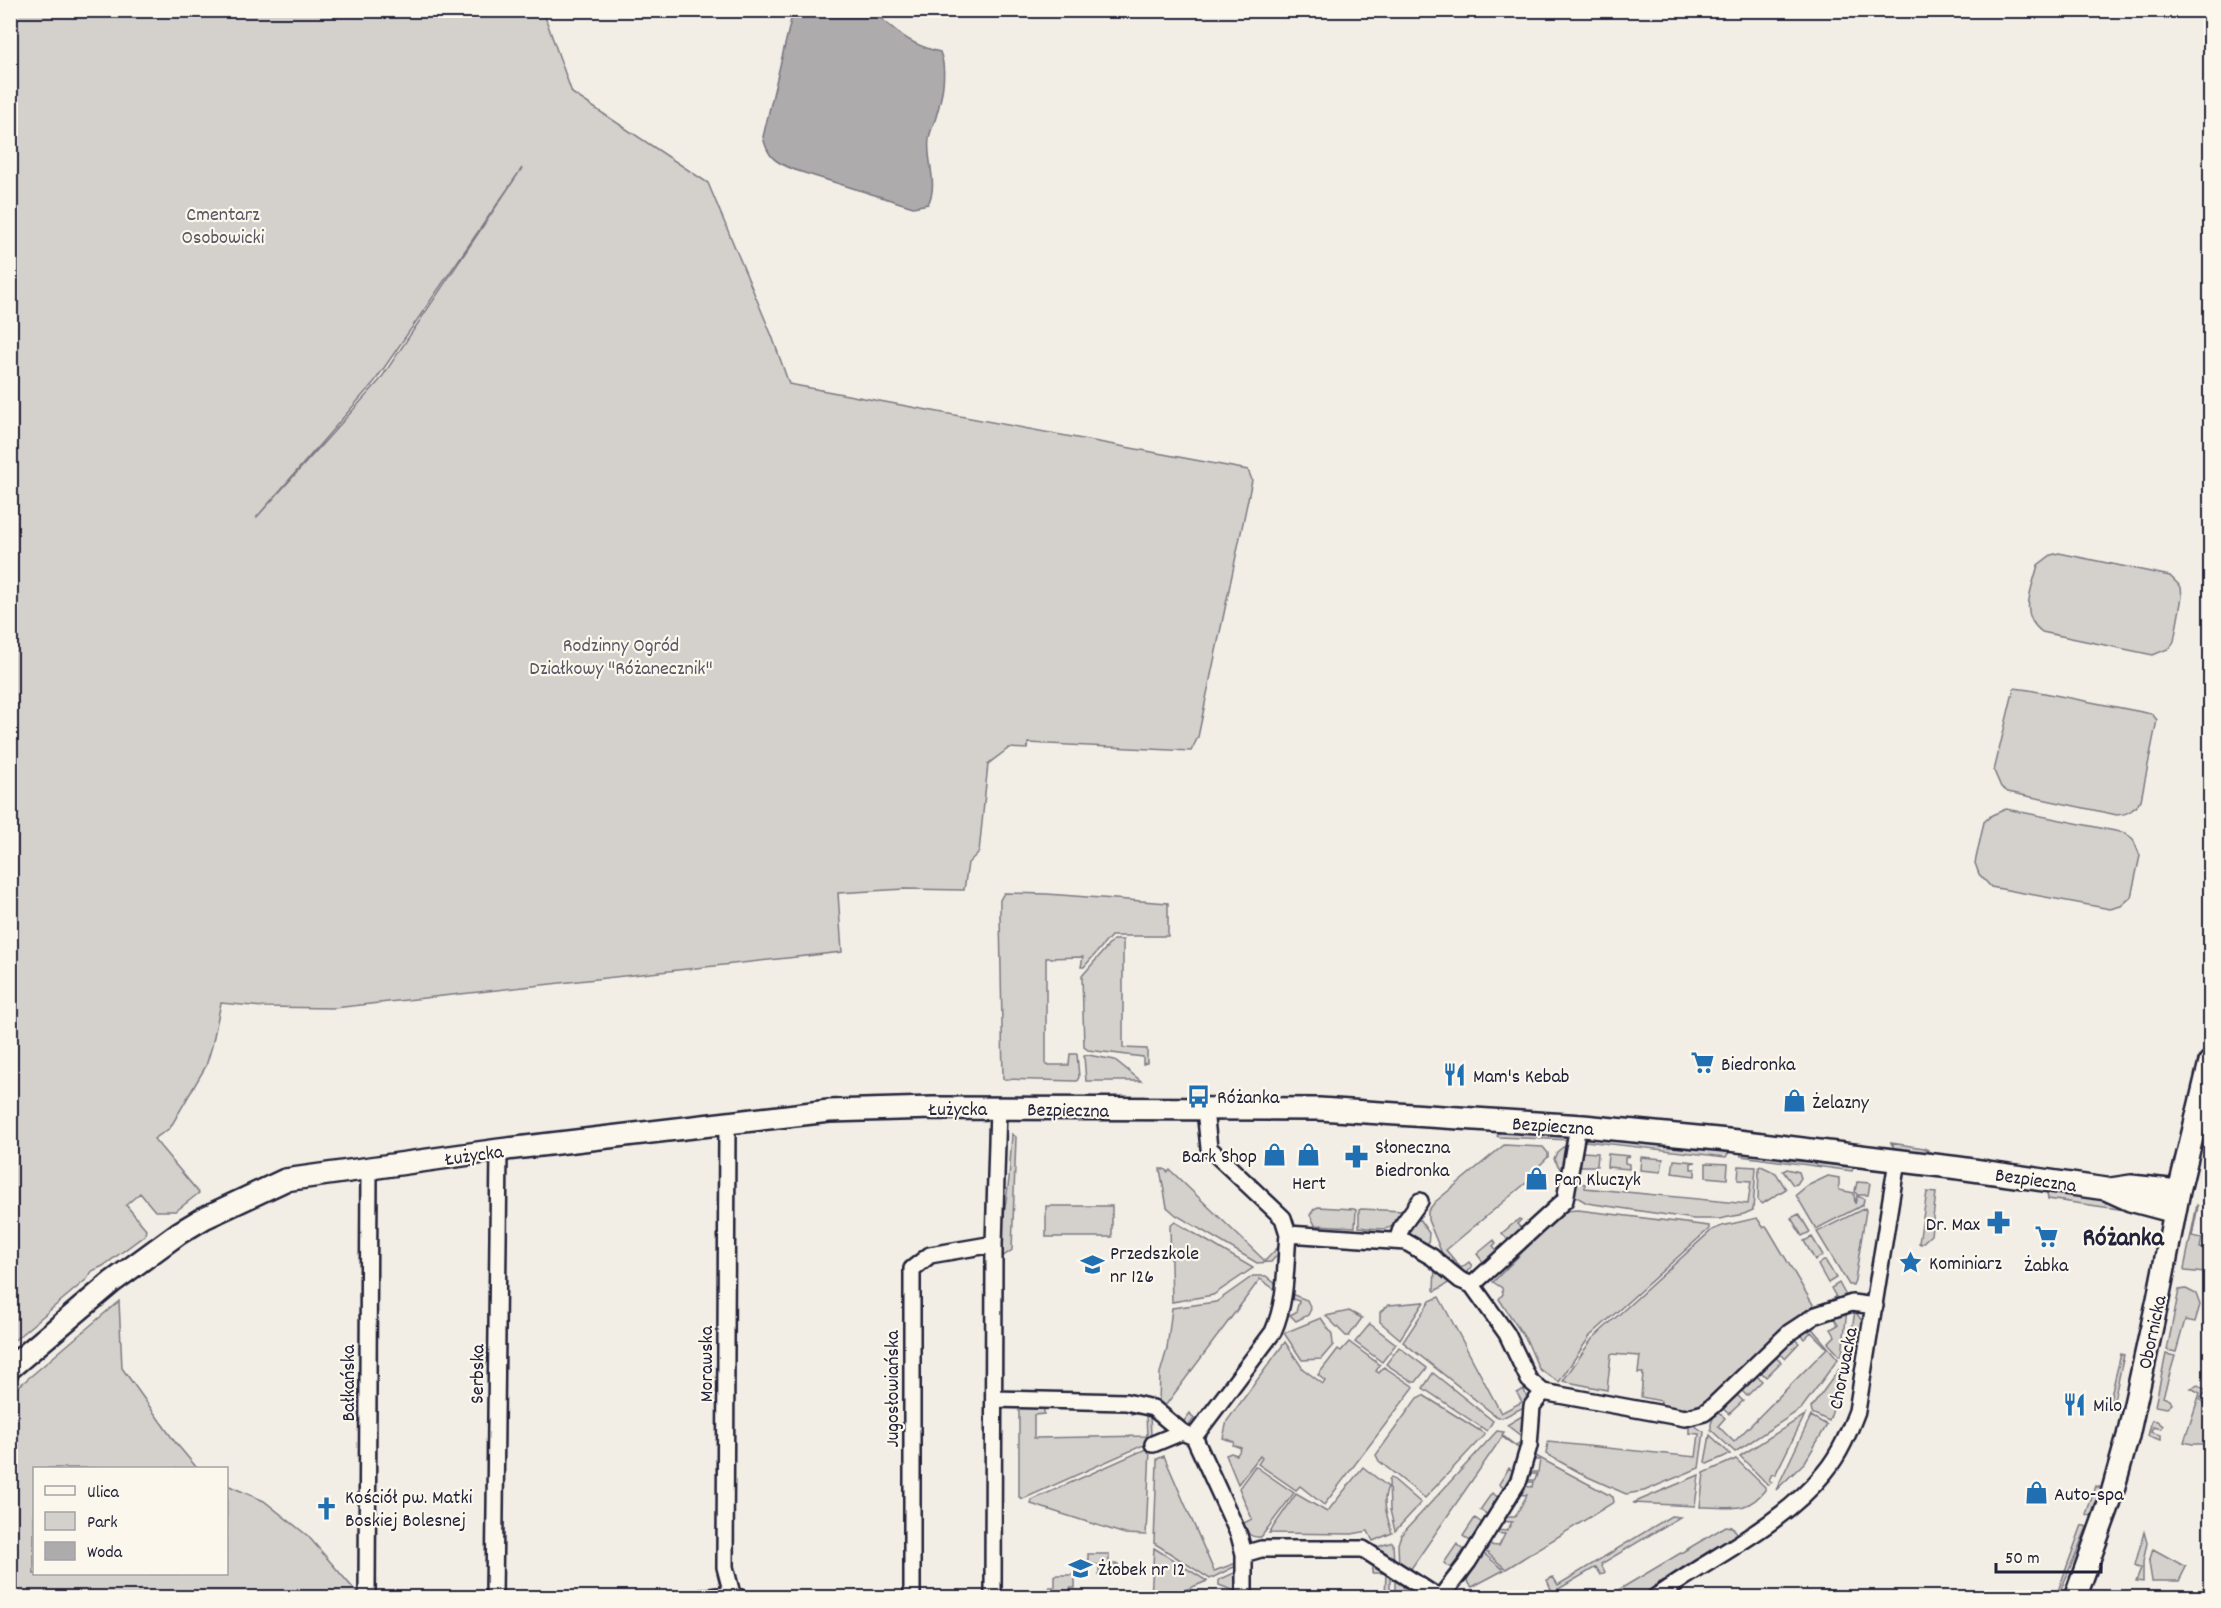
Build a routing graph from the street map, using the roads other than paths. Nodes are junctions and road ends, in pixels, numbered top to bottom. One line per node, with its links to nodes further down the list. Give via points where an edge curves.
1 (2210, 1067): 10 (street, Obornicka)
2 (998, 1108): 3 (street, Bezpieczna); 4 (street, Łużycka, via 828,1111); 15 (street)
3 (1204, 1110): 5 (street, Bezpieczna, via 1319,1109); 13 (street, via 1209,1148 1283,1218)
4 (727, 1124): 6 (street, Łużycka); 24 (street, Morawska, via 725,1567)
5 (1578, 1126): 7 (street, Bezpieczna); 16 (street, via 1565,1200)
6 (499, 1150): 8 (street, Łużycka); 26 (street, Serbska)
7 (1897, 1161): 9 (street, Bezpieczna); 17 (street, Chorwacka)
8 (369, 1168): 18 (street, Łużycka, via 285,1180 204,1218 112,1282); 25 (street, Bałkańska)
9 (2106, 1189): 10 (street, Bezpieczna, via 2131,1186); 12 (street, Bezpieczna)
10 (2179, 1191): 12 (street, Obornicka)
11 (1420, 1201): 14 (street)
12 (2175, 1212): 33 (street, Obornicka, via 2128,1436 2109,1504)
13 (1288, 1234): 14 (street); 21 (street, via 1286,1287 1273,1332)
14 (1396, 1241): 16 (street, via 1414,1245)
15 (994, 1244): 20 (street); 28 (street, Jugosłowiańska, via 930,1255 912,1269)
16 (1472, 1285): 19 (street, via 1507,1334 1529,1380)
17 (1875, 1306): 19 (street, via 1852,1303 1816,1315 1790,1332 1713,1406 1685,1418); 32 (street, Chorwacka, via 1857,1411 1826,1472 1774,1519)
18 (10, 1368)
19 (1543, 1392): 31 (street, via 1533,1406 1529,1446 1519,1480 1468,1562)
20 (994, 1399): 21 (street, via 1126,1402 1153,1408); 29 (street)
21 (1188, 1434): 22 (street); 23 (street, via 1239,1535)
22 (1153, 1444)
23 (1244, 1554): 30 (street); 31 (street, via 1260,1549 1363,1550)
24 (736, 1596): 27 (street)
25 (368, 1598)
26 (494, 1598)
27 (703, 1598)
28 (912, 1598)
29 (993, 1598)
30 (1244, 1598)
31 (1439, 1598)
32 (1654, 1598)
33 (2075, 1598)

